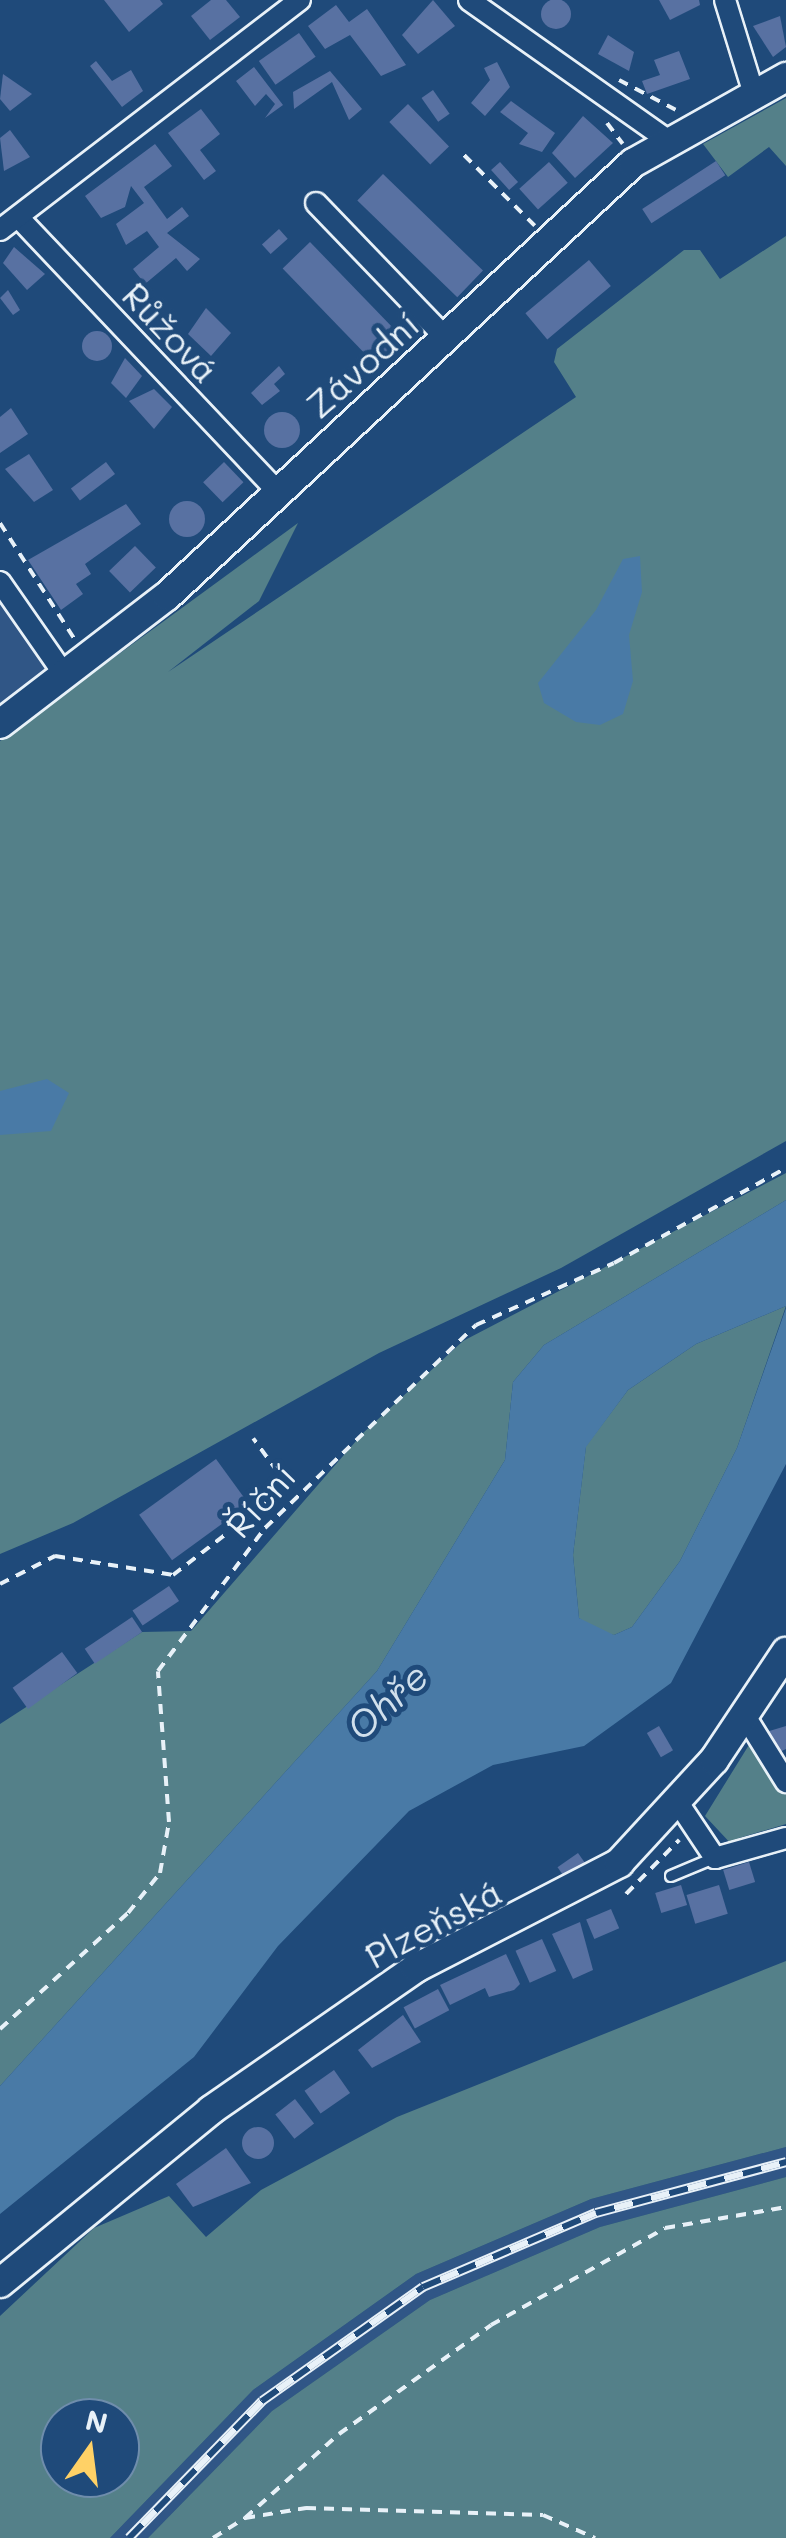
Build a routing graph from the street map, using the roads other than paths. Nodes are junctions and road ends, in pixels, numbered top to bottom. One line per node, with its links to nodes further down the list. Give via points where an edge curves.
1 (300, 0): 8 (street)
2 (468, 0): 6 (street)
3 (724, 0): 5 (street)
4 (786, 77): 5 (street, Závodní)
5 (754, 94): 6 (street, Závodní)
6 (666, 139): 10 (street, Závodní)
7 (316, 203): 10 (street)
8 (18, 217): 9 (street); 11 (street, Růžová)
9 (0, 230)
10 (446, 338): 11 (street, Závodní)
11 (278, 491): 13 (street, Závodní, via 167,596)
12 (0, 582): 13 (street)
13 (66, 677): 14 (street, Závodní)
14 (0, 724)
15 (786, 1652): 16 (street, Plzeňská)
16 (745, 1716): 17 (street); 18 (street, Plzeňská)
17 (786, 1782)
18 (679, 1804): 20 (street); 22 (street, Plzeňská, via 603,1875 416,1968 70,2218)
19 (786, 1838): 20 (street)
20 (715, 1858): 21 (lane)
21 (670, 1876)
22 (0, 2283)

